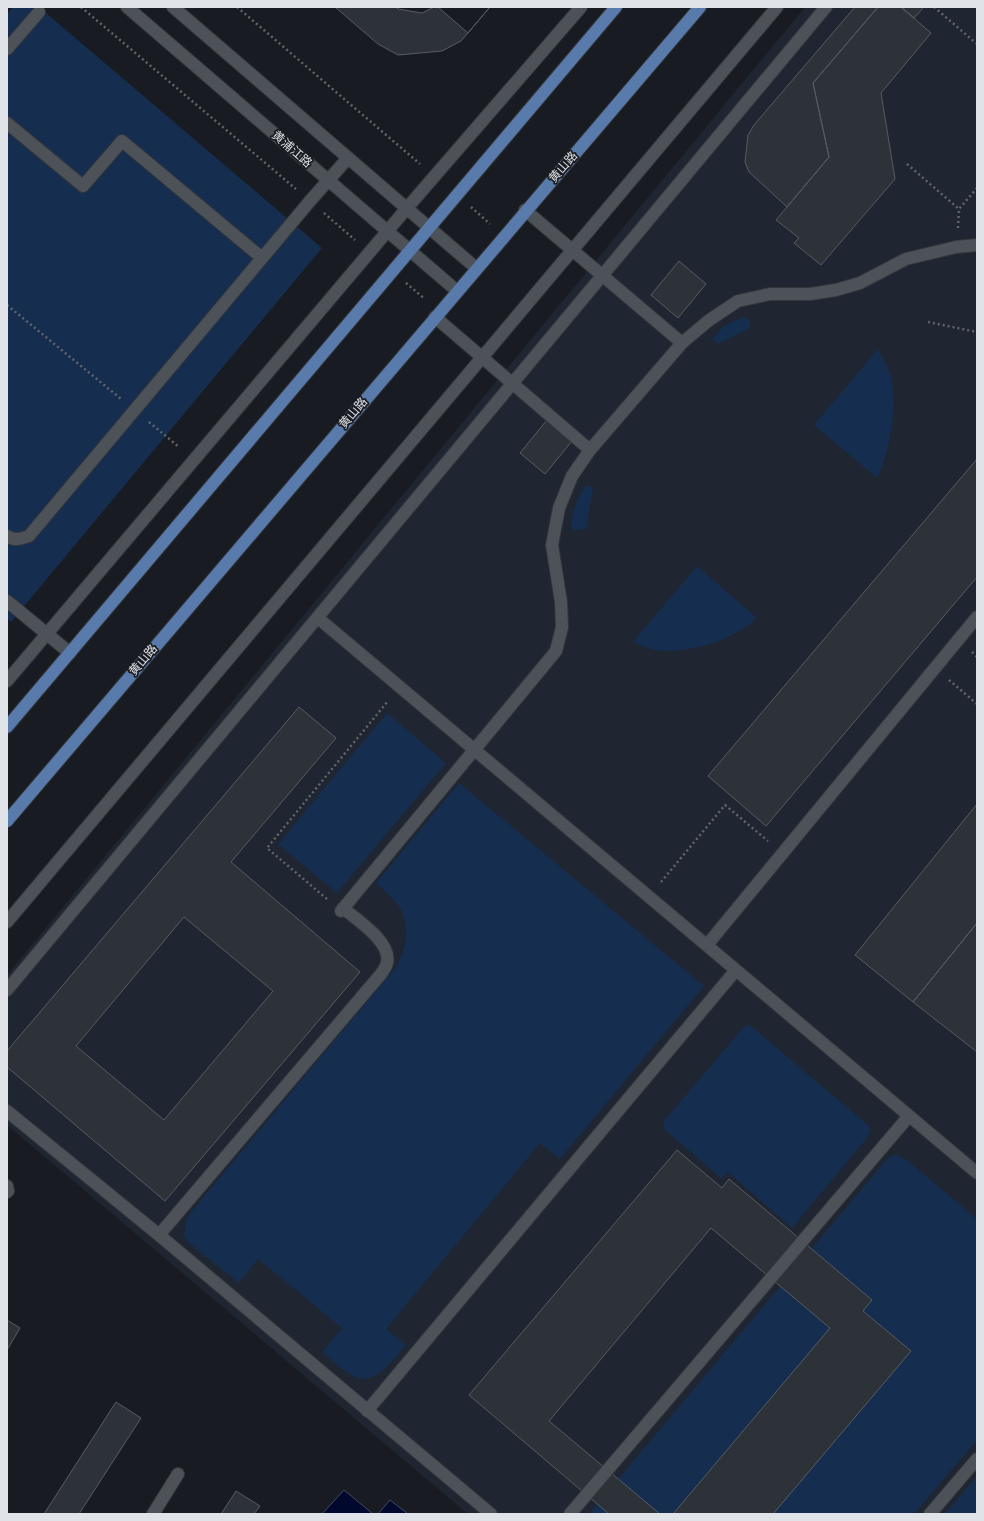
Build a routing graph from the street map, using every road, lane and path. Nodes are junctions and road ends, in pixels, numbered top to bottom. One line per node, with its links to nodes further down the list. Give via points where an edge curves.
1 (81, 7): 21 (path)
2 (127, 7): 18 (street, 黄浦江路)
3 (173, 7): 15 (street)
4 (237, 7): 17 (path)
5 (581, 7): 17 (street)
6 (616, 7): 20 (main road)
7 (700, 7): 24 (main road, 黄山路)
8 (777, 7): 30 (street)
9 (826, 7): 36 (street)
10 (934, 7): 12 (path)
11 (39, 12): 13 (street)
12 (977, 44)
13 (7, 49)
14 (7, 123): 33 (street, via 83,186 122,141)
15 (348, 158): 18 (street); 22 (street)
16 (907, 164): 23 (path)
17 (435, 177): 22 (street)
18 (328, 181): 21 (street); 26 (street, 黄浦江路)
19 (977, 188): 23 (path)
20 (457, 196): 25 (main road); 27 (path)
21 (310, 201): 32 (path); 33 (street)
22 (408, 208): 25 (street); 26 (street)
23 (959, 209): 29 (path)
24 (526, 210): 27 (main road, 黄山路); 30 (street)
25 (430, 228): 31 (main road); 34 (street)
26 (388, 232): 31 (street, 黄浦江路); 32 (street)
27 (504, 236): 34 (main road, 黄山路)
28 (977, 245): 29 (street)
29 (956, 246): 42 (street, via 906,259 860,283 836,290 810,294 770,294 738,301)
30 (573, 250): 36 (street); 43 (street)
31 (410, 251): 35 (main road); 37 (street, 黄浦江路)
32 (370, 252): 47 (street)
33 (262, 258): 45 (street)
34 (476, 268): 37 (main road, 黄山路)
35 (393, 271): 39 (path); 53 (main road)
36 (603, 276): 42 (street); 44 (street)
37 (456, 291): 39 (main road, 黄山路)
38 (7, 306): 45 (path)
39 (437, 314): 43 (street); 60 (main road, 黄山路)
40 (928, 322): 41 (path)
41 (977, 332)
42 (682, 343): 46 (street)
43 (482, 358): 44 (street); 64 (street)
44 (513, 384): 46 (street); 51 (street)
45 (135, 410): 47 (path); 48 (street, via 29,536 21,540)
46 (590, 450): 59 (street, via 572,476 559,508 552,545 561,602 562,627 556,651)
47 (194, 460): 52 (street)
48 (7, 536)
49 (7, 601): 52 (street)
50 (977, 617): 54 (street)
51 (318, 618): 56 (street); 67 (street)
52 (47, 634): 53 (street); 55 (street)
53 (70, 653): 58 (main road)
54 (935, 668): 57 (path); 61 (street)
55 (7, 681)
56 (400, 686): 59 (street); 63 (path, via 267,848)
57 (977, 704)
58 (7, 727)
59 (475, 748): 62 (street); 63 (street)
60 (7, 821)
61 (782, 853): 62 (path, via 725,805); 65 (street)
62 (649, 896): 65 (street)
63 (342, 910): 73 (street, via 377,937 386,949 387,963 381,974)
64 (7, 922)
65 (707, 945): 66 (street)
66 (736, 970): 69 (street); 74 (street)
67 (7, 990)
68 (7, 1111): 73 (street)
69 (909, 1116): 70 (street); 79 (street)
70 (977, 1173)
71 (7, 1186): 72 (street)
72 (7, 1192)
73 (159, 1235): 74 (street)
74 (367, 1411): 78 (street)
75 (977, 1459): 80 (street)
76 (178, 1474): 77 (street)
77 (153, 1514)
78 (491, 1514)
79 (570, 1514)
80 (930, 1514)

